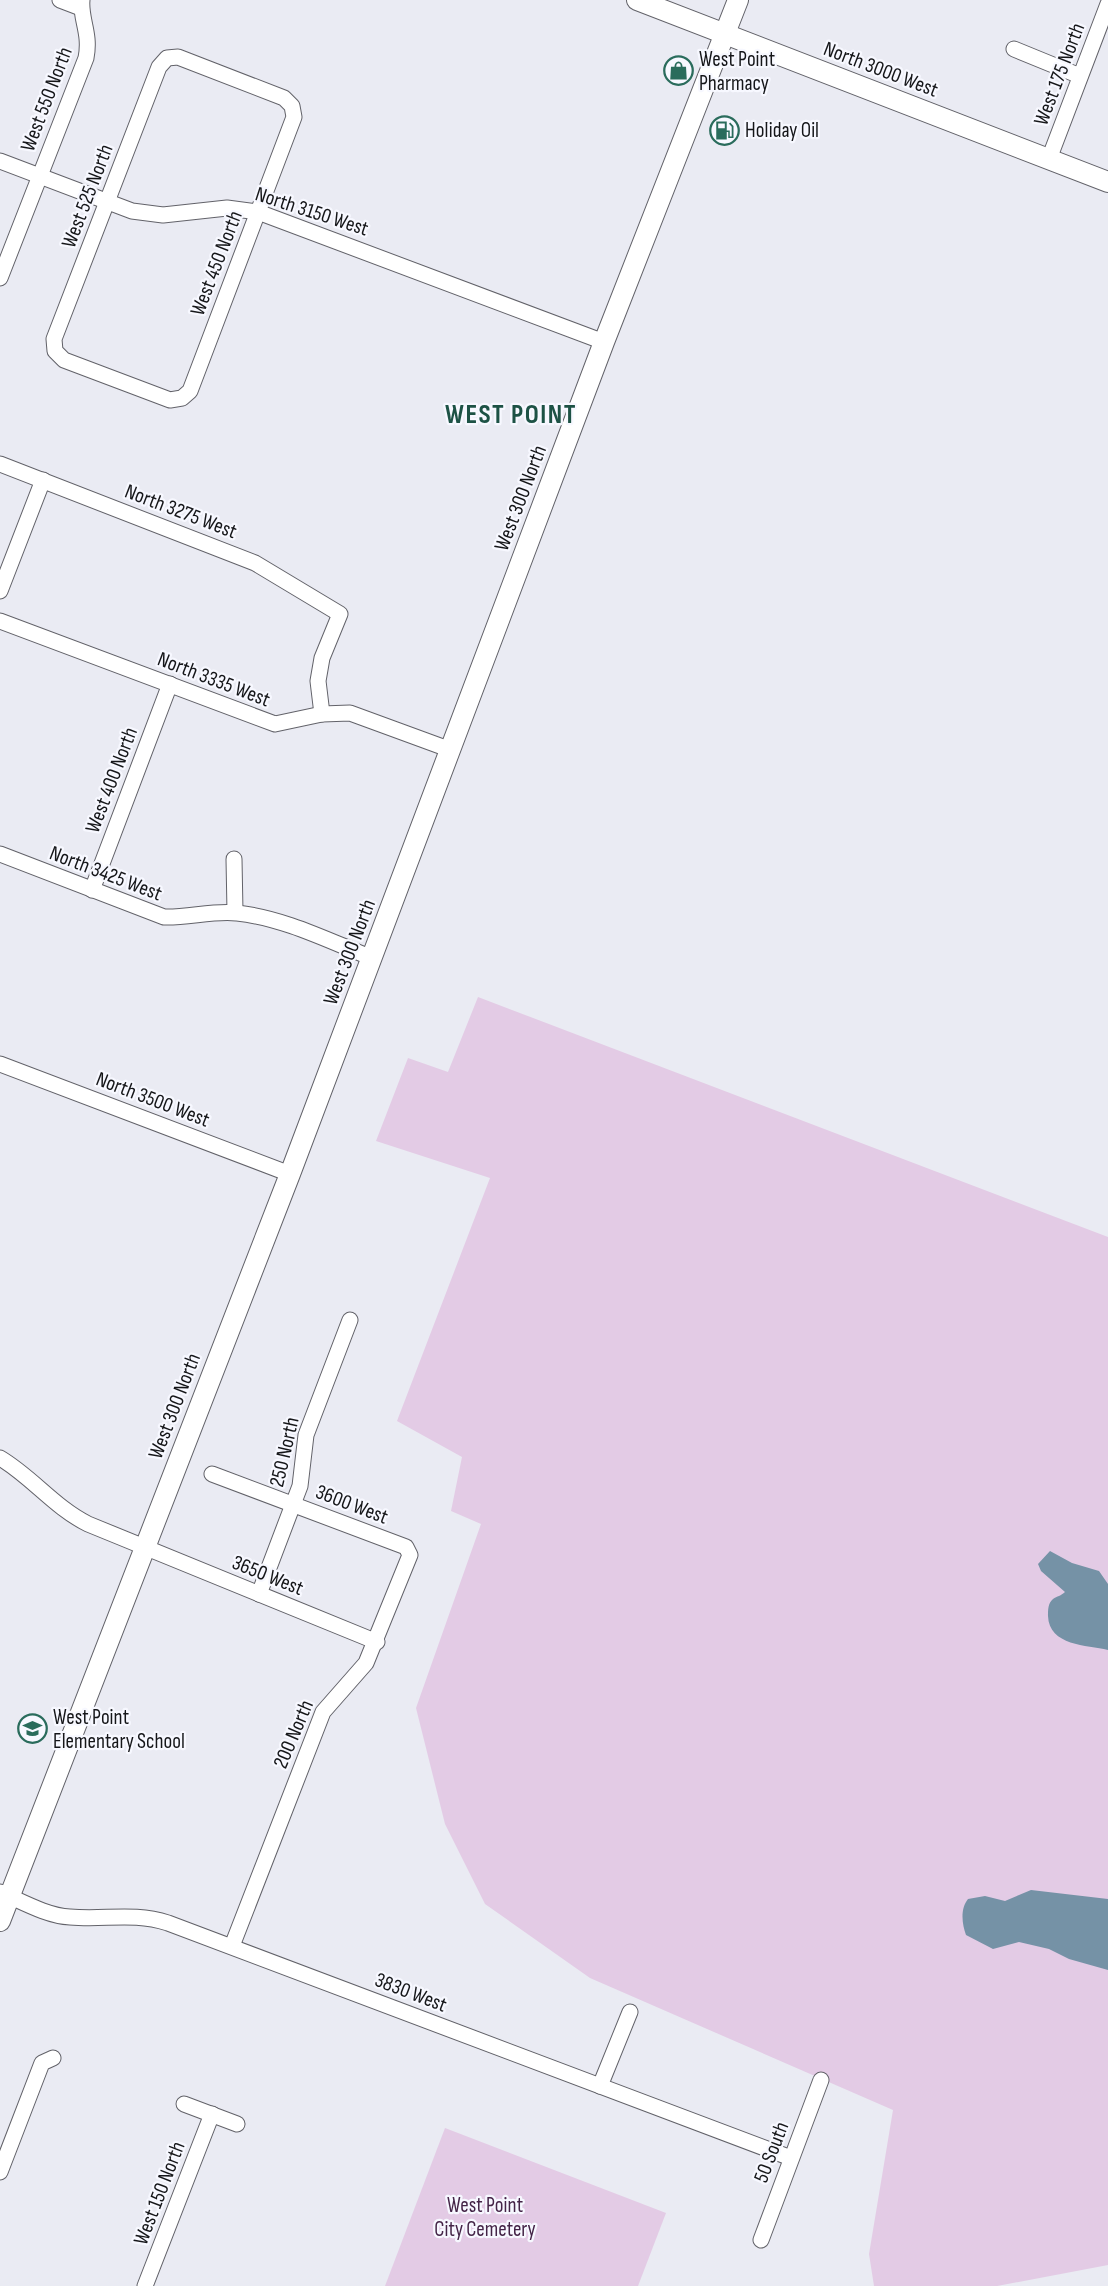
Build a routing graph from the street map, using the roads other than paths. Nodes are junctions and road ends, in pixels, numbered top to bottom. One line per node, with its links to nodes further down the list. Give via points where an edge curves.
1 (60, 0): 4 (street)
2 (637, 0): 6 (main road, North 3000 West)
3 (738, 0): 6 (main road, West 300 North)
4 (82, 4): 12 (street, West 550 North, via 89,42 86,58)
5 (1108, 4): 9 (street, West 175 North)
6 (725, 34): 10 (main road, North 3000 West); 17 (main road, West 300 North)
7 (1014, 49): 9 (street)
8 (167, 58): 14 (street, West 525 North, via 159,67); 15 (street, West 450 North, via 178,57 284,98 292,106 294,117)
9 (1080, 75): 10 (street, West 175 North)
10 (1049, 159): 13 (main road, North 3000 West)
11 (0, 161): 12 (street, North 3150 West)
12 (38, 177): 14 (street, North 3150 West); 16 (street, West 550 North)
13 (1108, 182)
14 (107, 201): 15 (street, North 3150 West, via 132,211 163,215 227,208); 18 (street, West 525 North, via 54,339 55,351 64,360 170,400)
15 (258, 212): 17 (street, North 3150 West); 18 (street, West 450 North, via 190,391)
16 (0, 278)
17 (604, 342): 25 (main road, West 300 North)
18 (182, 398)
19 (0, 464): 20 (street, North 3275 West)
20 (43, 480): 21 (street); 24 (street, North 3275 West, via 255,563 340,614 322,658 318,681)
21 (0, 591)
22 (0, 621): 23 (street, North 3335 West)
23 (170, 684): 24 (street, North 3335 West, via 275,724); 28 (street, West 400 North)
24 (322, 714): 25 (street, North 3335 West, via 350,713)
25 (451, 750): 30 (main road, West 300 North)
26 (0, 854): 28 (street, North 3425 West)
27 (234, 859): 29 (street)
28 (92, 890): 29 (street, North 3425 West, via 164,917)
29 (235, 912): 30 (street, North 3425 West, via 276,921)
30 (372, 958): 32 (main road, West 300 North)
31 (0, 1064): 32 (street, North 3500 West)
32 (290, 1174): 37 (main road, West 300 North)
33 (350, 1320): 36 (street, 250 North, via 306,1435)
34 (0, 1458): 37 (street, 3650 West, via 75,1517)
35 (212, 1474): 36 (street, 3600 West)
36 (294, 1504): 38 (street, 3600 West); 39 (street, 250 North)
37 (144, 1547): 39 (street, 3650 West); 41 (main road, West 300 North)
38 (409, 1550): 40 (street, 200 North)
39 (259, 1594): 40 (street, 3650 West)
40 (376, 1642): 43 (street, 200 North, via 366,1663 323,1712)
41 (5, 1894): 42 (main road, West 300 North); 43 (street, 3830 West, via 70,1917 153,1918)
42 (0, 1920)
43 (232, 1946): 47 (street, 3830 West)
44 (630, 2012): 47 (street)
45 (53, 2058): 52 (street, via 42,2063)
46 (821, 2080): 51 (street, 50 South)
47 (600, 2086): 51 (street, 3830 West)
48 (184, 2104): 49 (street)
49 (212, 2114): 50 (street); 54 (street, West 150 North)
50 (237, 2124)
51 (791, 2158): 53 (street, 50 South)
52 (0, 2172)
53 (761, 2240)
54 (145, 2286)

